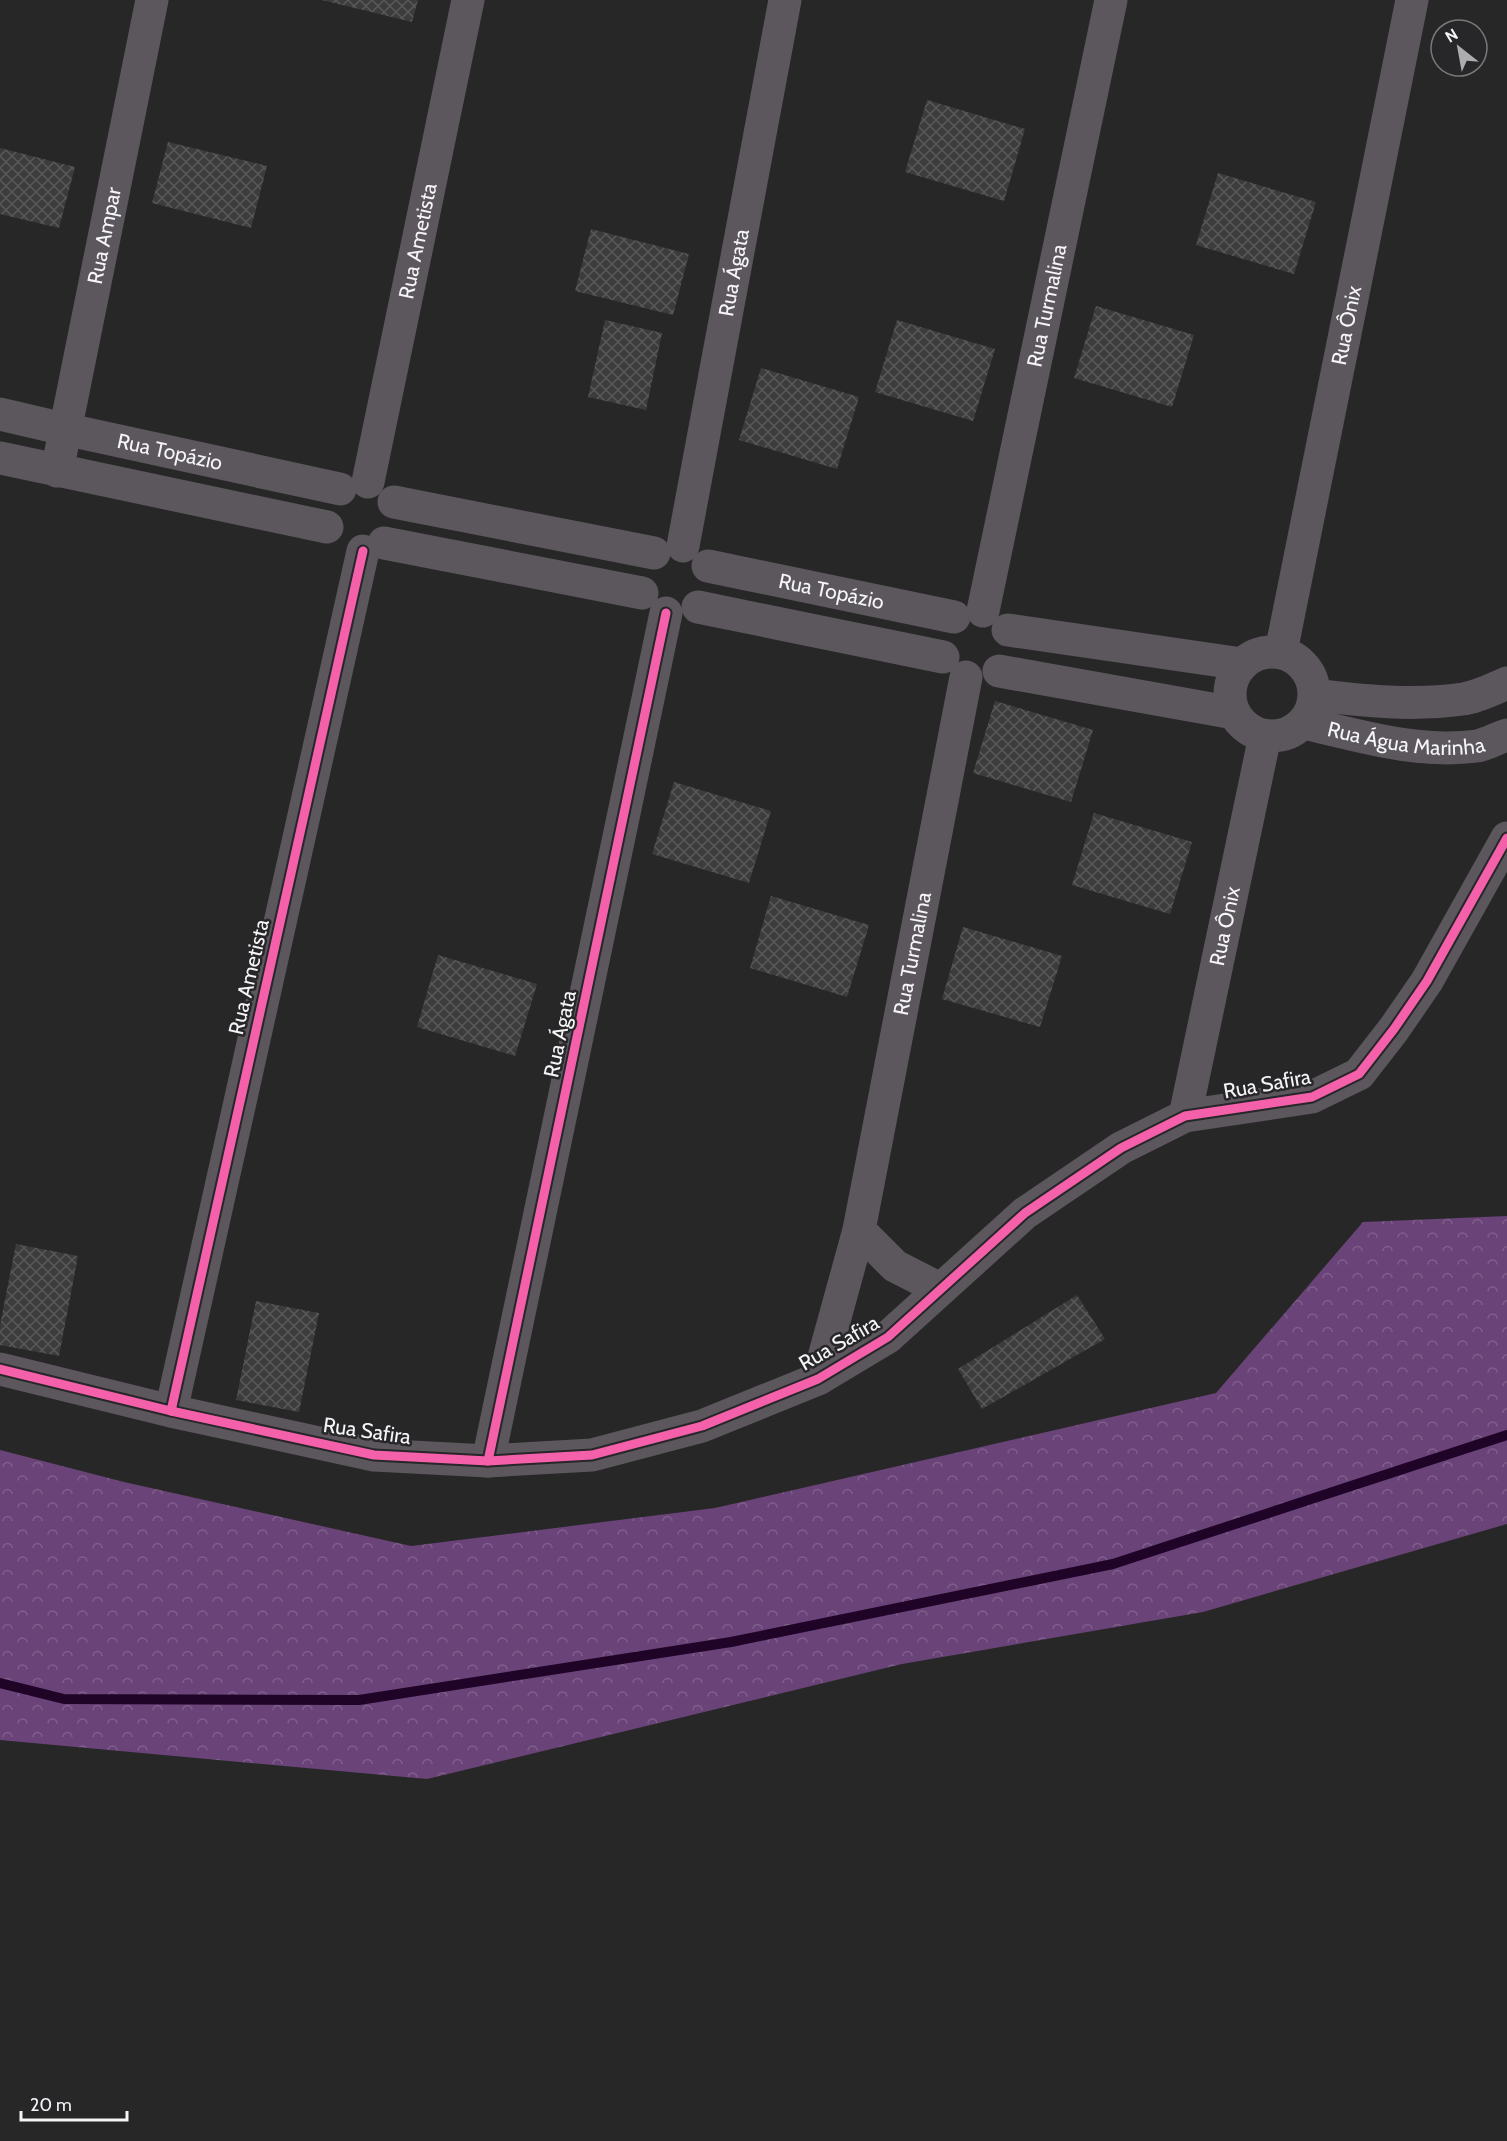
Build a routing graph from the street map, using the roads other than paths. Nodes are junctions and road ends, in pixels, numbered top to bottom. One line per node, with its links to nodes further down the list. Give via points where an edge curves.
1 (152, 0): 7 (street, Rua Ampar)
2 (468, 0): 10 (street, Rua Ametista)
3 (785, 0): 14 (street, Rua Ágata)
4 (1111, 0): 18 (street, Rua Turmalina)
5 (1412, 0): 19 (street, Rua Ônix)
6 (0, 414): 7 (street, Rua Topázio)
7 (64, 429): 9 (street, Rua Ampar); 10 (street, Rua Topázio)
8 (0, 458): 9 (street, Rua Topázio)
9 (57, 471): 12 (street, Rua Topázio)
10 (354, 485): 11 (street, via 379,486); 12 (street, via 330,502)
11 (394, 502): 13 (street, via 396,524 391,534); 14 (street)
12 (327, 527): 13 (street, via 351,550)
13 (374, 547): 16 (street); 34 (street, Rua Ametista)
14 (668, 550): 15 (street, via 693,550); 16 (street, via 645,566 641,578)
15 (708, 566): 17 (street, via 710,588); 18 (street, Rua Topázio)
16 (654, 603): 17 (street, via 678,615); 35 (street, Rua Ágata)
17 (698, 607): 21 (street, Rua Topázio)
18 (982, 619): 20 (street, Rua Topázio); 21 (street, via 945,630 942,642); 22 (street, via 1011,641 1011,652)
19 (1281, 652): 20 (street, via 1252,656); 24 (street, via 1306,668 1313,680)
20 (1242, 664): 25 (street, via 1230,688 1229,701)
21 (955, 667): 22 (street, via 978,679); 30 (street, Rua Turmalina)
22 (999, 671): 25 (street)
23 (1507, 683): 24 (street, Rua Água Marinha, via 1465,699 1357,701)
24 (1309, 709): 26 (street, Rua Água Marinha, via 1365,737 1432,749 1479,746); 27 (street, via 1292,731)
25 (1234, 713): 27 (street, via 1241,724)
26 (1507, 735)
27 (1265, 736): 29 (street, Rua Ônix)
28 (1507, 838): 29 (street, Rua Safira, via 1427,981 1359,1074 1312,1097)
29 (1185, 1116): 31 (street, Rua Safira, via 1121,1148 1025,1213)
30 (859, 1230): 31 (street, via 895,1266); 33 (street, Rua Turmalina)
31 (940, 1289): 33 (street, Rua Safira, via 888,1338)
32 (0, 1369): 34 (street, Rua Safira)
33 (818, 1379): 35 (street, Rua Safira, via 702,1426 592,1455)
34 (171, 1412): 35 (street, Rua Safira, via 374,1455)
35 (488, 1461)

